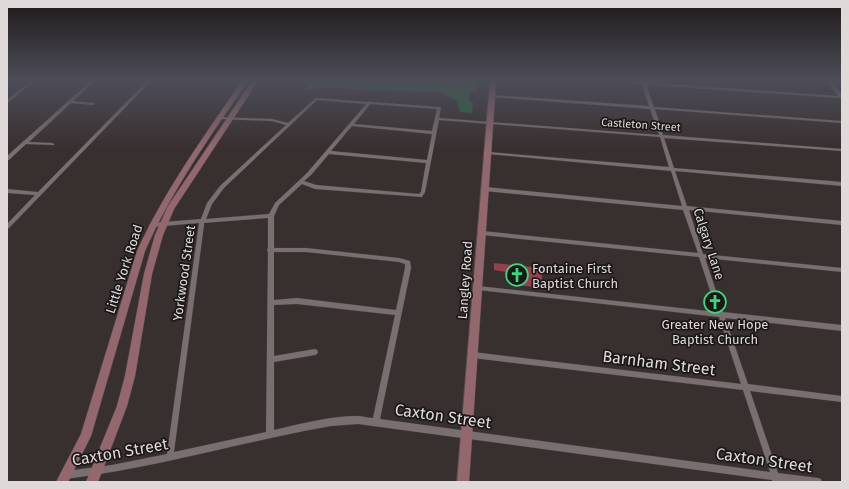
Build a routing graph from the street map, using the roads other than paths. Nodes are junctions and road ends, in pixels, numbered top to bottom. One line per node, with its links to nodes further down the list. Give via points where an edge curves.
1 (68, 104): 21 (street)
2 (127, 104): 37 (street)
3 (230, 104): 12 (main road, Little York Road)
4 (240, 104): 13 (main road, Little York Road)
5 (309, 104): 17 (street, Yorkwood Street)
6 (368, 104): 18 (street)
7 (390, 104): 14 (street, via 439,108)
8 (492, 104): 16 (main road, Langley Road)
9 (606, 104): 11 (street)
10 (652, 104): 11 (street, Calgary Lane)
11 (653, 107): 15 (street); 20 (street, Calgary Lane)
12 (220, 118): 13 (street); 26 (main road, Little York Road)
13 (230, 118): 17 (street, via 272,120); 27 (main road, Little York Road)
14 (439, 119): 16 (street, Castleton Street); 19 (street)
15 (842, 122)
16 (491, 123): 20 (street, Castleton Street); 25 (main road, Langley Road)
17 (289, 124): 40 (street, Yorkwood Street, via 222,187)
18 (352, 125): 19 (street); 24 (street)
19 (435, 133): 29 (street)
20 (661, 136): 23 (street, Castleton Street); 30 (street, Calgary Lane)
21 (25, 143): 22 (street); 28 (street)
22 (52, 144)
23 (842, 150)
24 (328, 152): 29 (street); 33 (street)
25 (488, 153): 30 (street); 35 (main road, Langley Road)
26 (193, 155): 27 (main road); 31 (main road, Little York Road)
27 (205, 156): 32 (main road, Little York Road)
28 (7, 159)
29 (429, 162): 33 (street, via 420,196 315,187)
30 (673, 170): 34 (street); 38 (street, Calgary Lane)
31 (176, 181): 32 (main road); 43 (main road, Little York Road)
32 (188, 182): 41 (main road, Little York Road)
33 (302, 182): 39 (street, via 277,204)
34 (842, 184)
35 (485, 189): 38 (street); 45 (main road, Langley Road)
36 (7, 191): 37 (street)
37 (39, 194): 44 (street)
38 (686, 208): 42 (street); 47 (street, Calgary Lane)
39 (271, 216): 40 (street); 46 (street)
40 (202, 220): 41 (street); 62 (street, Yorkwood Street)
41 (164, 223): 43 (street); 63 (main road, Little York Road, via 148,274 132,370 122,406)
42 (842, 223)
43 (152, 225): 64 (main road, Little York Road, via 141,251 86,436)
44 (7, 227)
45 (482, 234): 47 (street); 49 (main road, Langley Road)
46 (270, 250): 50 (street); 51 (street, via 306,250 408,263)
47 (702, 255): 48 (street); 52 (street, Calgary Lane)
48 (842, 270)
49 (478, 288): 52 (street); 55 (main road, Langley Road)
50 (271, 303): 51 (street, via 297,300); 56 (street)
51 (398, 313): 59 (street)
52 (720, 314): 53 (street); 57 (street, Calgary Lane)
53 (842, 328)
54 (314, 352): 56 (street)
55 (473, 355): 57 (street, Barnham Street); 60 (main road, Langley Road)
56 (271, 359): 61 (street)
57 (745, 387): 58 (street, Barnham Street); 65 (street, Calgary Lane)
58 (842, 399)
59 (376, 421): 60 (street, Caxton Street); 61 (street, Caxton Street, via 342,420)
60 (466, 433): 65 (street, Caxton Street); 67 (main road, Langley Road)
61 (270, 435): 62 (street, Caxton Street)
62 (170, 457): 63 (street, Caxton Street)
63 (96, 472): 64 (street, Caxton Street); 66 (main road, Little York Road)
64 (64, 479)
65 (776, 479): 68 (street, Caxton Street)
66 (92, 482)
67 (463, 482)
68 (818, 482)

